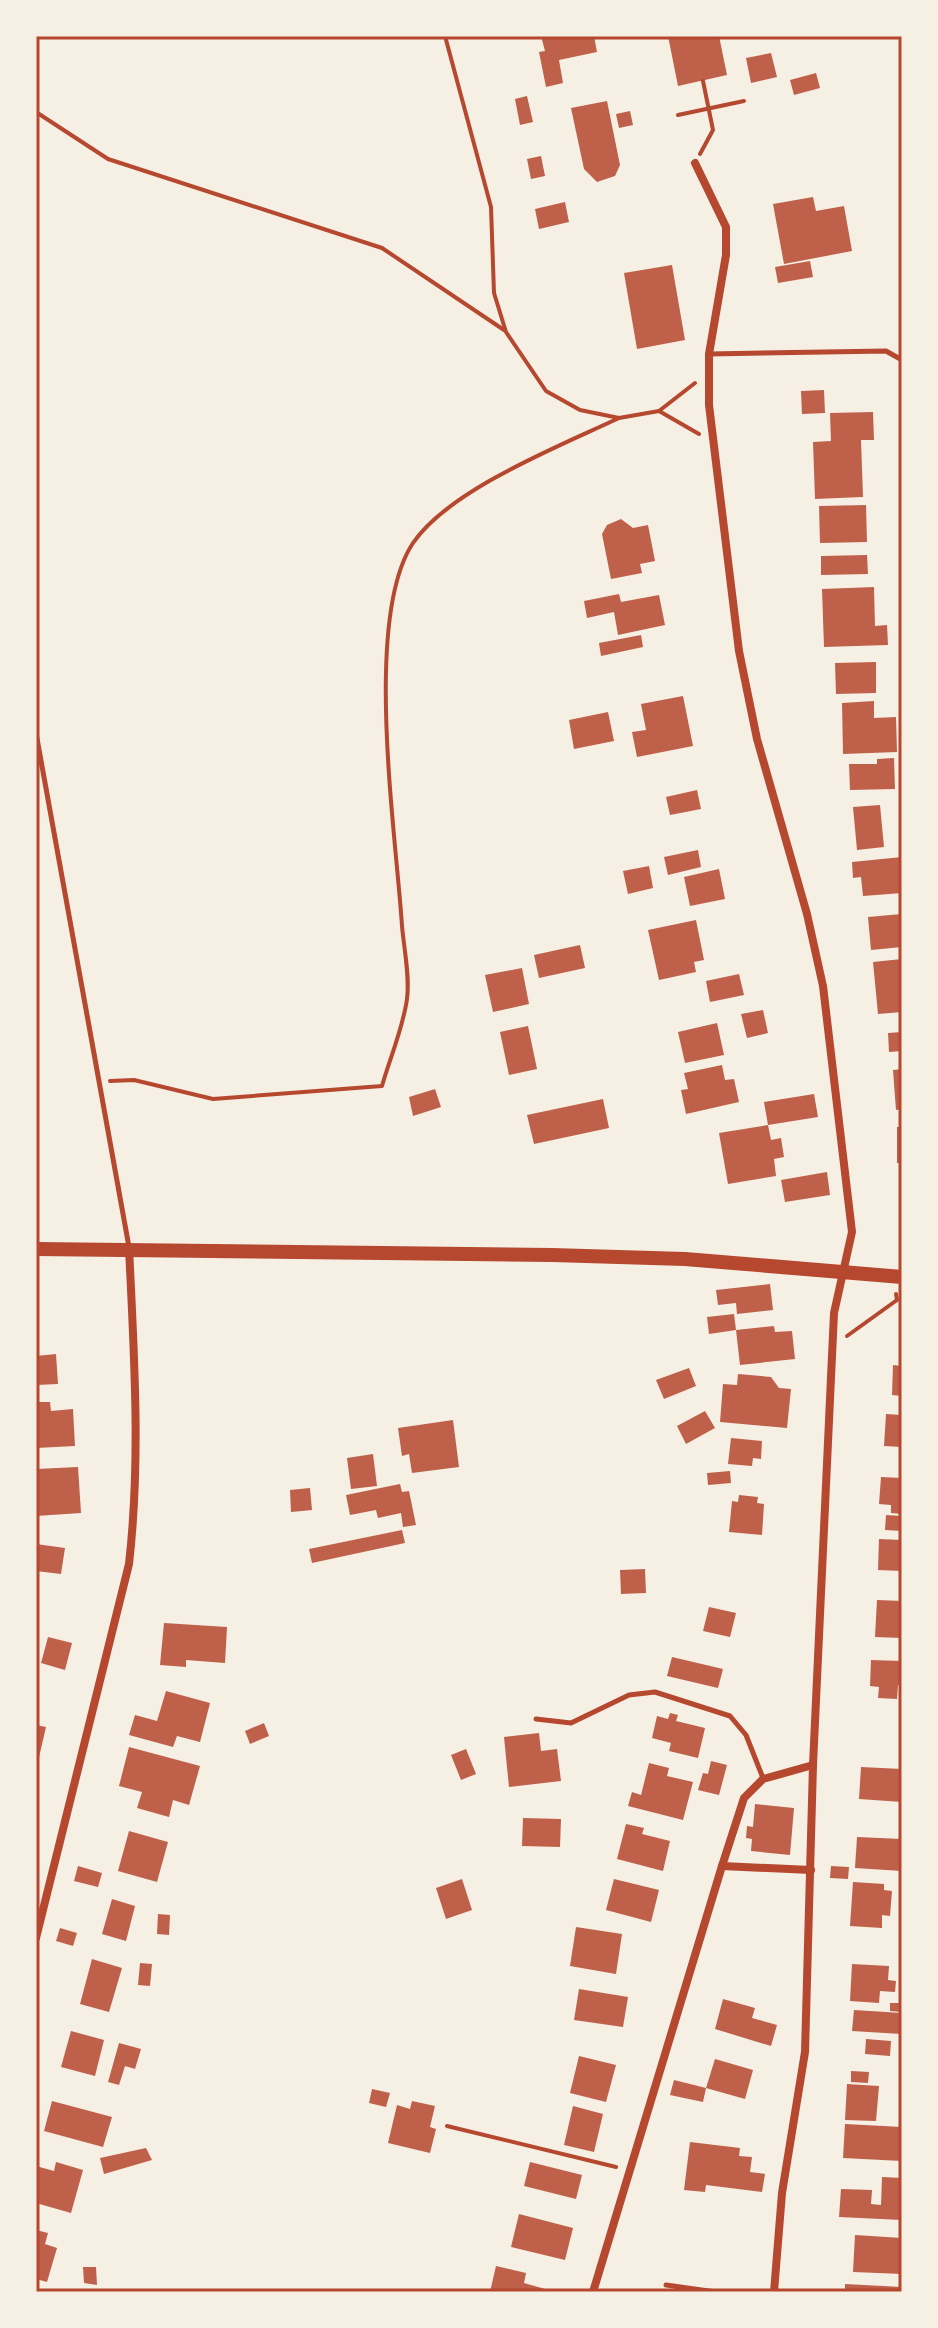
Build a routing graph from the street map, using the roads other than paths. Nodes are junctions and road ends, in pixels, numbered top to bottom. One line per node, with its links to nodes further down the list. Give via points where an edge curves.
1 (695, 163): 2 (street, via 726,227)
2 (709, 354): 3 (lane, via 886,351); 7 (street, via 739,651 823,986 852,1232)
3 (902, 360)
4 (36, 733): 5 (lane)
5 (129, 1248): 6 (main road); 7 (main road, via 567,1255); 14 (street, via 135,1420 129,1564)
6 (36, 1249)
7 (844, 1271): 8 (main road); 10 (street, via 834,1313)
8 (897, 1276)
9 (536, 1719): 11 (lane, via 571,1723 629,1695 655,1692 730,1716 746,1735)
10 (813, 1765): 11 (street); 13 (street)
11 (763, 1779): 12 (street, via 744,1798)
12 (722, 1866): 13 (street); 16 (street)
13 (811, 1870): 18 (street, via 805,2052 782,2193)
14 (36, 1938)
15 (666, 2285): 17 (lane)
16 (593, 2292)
17 (716, 2292)
18 (774, 2292)

